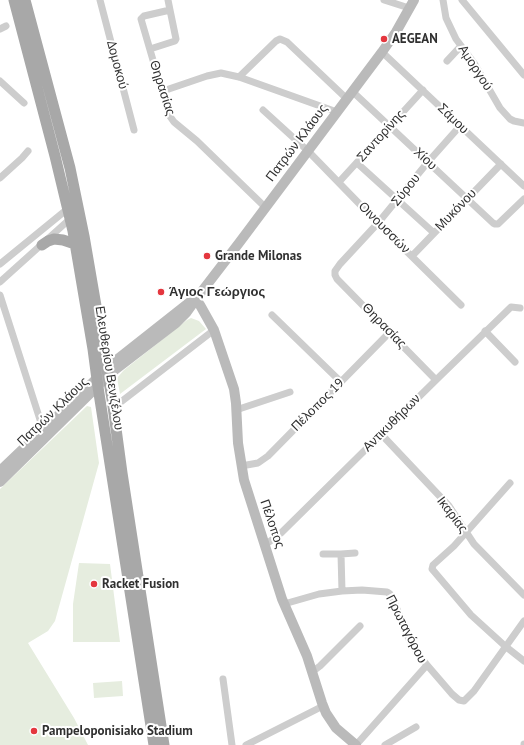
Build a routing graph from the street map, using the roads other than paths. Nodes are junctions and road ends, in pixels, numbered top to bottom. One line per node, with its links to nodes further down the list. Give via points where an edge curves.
1 (14, 0): 40 (main road, Ελευθερίου Βενιζέλου)
2 (25, 0): 40 (main road, Ελευθερίου Βενιζέλου, via 70,168)
3 (100, 0): 27 (street, Δομοκού)
4 (168, 0): 9 (street)
5 (384, 0): 8 (street)
6 (443, 0): 10 (street, Αμοργού, via 447,22)
7 (462, 0): 15 (street)
8 (412, 4): 12 (main road, Πατρών Κλάους)
9 (170, 10): 11 (street, via 175,41); 11 (street, Θηρασίας, via 141,19)
10 (460, 46): 13 (street); 24 (street, Αμοργού, via 502,110 510,119)
11 (150, 49): 19 (street, Θηρασίας)
12 (382, 52): 18 (street, Σάμου); 20 (main road, Πατρών Κλάους)
13 (447, 61)
14 (524, 63): 15 (street)
15 (522, 72)
16 (239, 77): 19 (street, via 217,73); 20 (street, Χίου, via 280,38); 23 (street)
17 (0, 81): 21 (street)
18 (423, 90): 25 (street, Σαντορίνης); 26 (street, Σάμου)
19 (163, 91): 39 (street, Θηρασίας, via 169,115 174,122)
20 (350, 96): 23 (main road, Πατρών Κλάους); 25 (street, Χίου)
21 (24, 103)
22 (263, 110): 29 (street, Οινουσσών)
23 (337, 112): 29 (main road, Πατρών Κλάους)
24 (524, 123)
25 (390, 126): 30 (street, Χίου); 31 (street, Σαντορίνης)
26 (460, 126): 30 (street, Σύρου); 32 (street, Σάμου)
27 (134, 130)
28 (28, 151): 33 (street)
29 (308, 151): 34 (street, Οινουσσών); 39 (main road, Πατρών Κλάους)
30 (428, 162): 36 (street, Χίου); 38 (street, Σύρου)
31 (357, 163): 34 (street, Σαντορίνης); 38 (street)
32 (500, 164): 35 (street, Σάμου); 36 (street, Μυκόνου)
33 (0, 178)
34 (338, 182): 41 (street, Οινουσσών)
35 (524, 186)
36 (466, 199): 37 (street, Χίου, via 495,224); 42 (street, Μυκόνου)
37 (524, 199)
38 (398, 200): 41 (street, Σύρου); 42 (street)
39 (265, 207): 50 (main road, Πατρών Κλάους)
40 (73, 213): 43 (main road, Ελευθερίου Βενιζέλου); 44 (street); 46 (street); 58 (main road, Ελευθερίου Βενιζέλου, via 84,236)
41 (378, 223): 45 (street, Οινουσσών); 47 (street, Σύρου)
42 (434, 233): 45 (street, Μυκόνου)
43 (75, 244): 44 (main road, via 59,239 50,240); 58 (main road, Ελευθερίου Βενιζέλου, via 93,349)
44 (42, 245): 48 (street)
45 (412, 256): 51 (street, Οινουσσών)
46 (0, 264)
47 (335, 271): 56 (street, Θηρασίας, via 337,279)
48 (0, 282)
49 (0, 295): 64 (street)
50 (196, 299): 54 (main road, Πέλοπος); 58 (main road, Πατρών Κλάους, via 182,317)
51 (461, 305)
52 (520, 308): 55 (street, Αντικυθήρων, via 511,307)
53 (272, 315): 60 (street)
54 (214, 330): 62 (street); 63 (main road, Πέλοπος, via 234,389)
55 (485, 331): 57 (street); 59 (street, Αντικυθήρων)
56 (390, 333): 59 (street, Θηρασίας); 60 (street, Πέλοπος 19)
57 (515, 362)
58 (102, 378): 62 (main road, Ελευθερίου Βενιζέλου); 64 (main road, Πατρών Κλάους); 88 (main road, Ελευθερίου Βενιζέλου)
59 (436, 380): 65 (street, Αντικυθήρων)
60 (341, 382): 66 (street, Πέλοπος 19, via 264,460)
61 (290, 392): 63 (street)
62 (113, 408): 89 (main road, Ελευθερίου Βενιζέλου)
63 (236, 410): 66 (main road, Πέλοπος)
64 (46, 432): 67 (main road, Πατρών Κλάους); 68 (main road, Πατρών Κλάους)
65 (381, 434): 70 (street, Ικαρίας, via 449,506); 71 (street, Αντικυθήρων, via 281,533)
66 (241, 466): 71 (main road, Πέλοπος)
67 (0, 471)
68 (0, 482)
69 (510, 483): 70 (street)
70 (466, 532): 76 (street, Ικαρίας, via 478,548); 80 (street, via 433,565 432,570 471,615)
71 (265, 545): 77 (main road, Πέλοπος)
72 (354, 553): 74 (street)
73 (323, 554): 74 (street)
74 (341, 554): 75 (street)
75 (342, 591): 77 (street, Πρωταγόρου, via 314,595); 82 (street, Πρωταγόρου, via 370,590 389,593 411,644)
76 (524, 595)
77 (284, 604): 83 (main road, Πέλοπος)
78 (524, 621): 80 (street)
79 (360, 626): 83 (street)
80 (505, 646): 81 (street); 82 (street, via 474,691 463,701 452,694)
81 (524, 661)
82 (426, 665): 87 (street, Πρωταγόρου)
83 (312, 672): 85 (main road, Πέλοπος)
84 (223, 679): 90 (street)
85 (323, 706): 87 (main road, Πέλοπος, via 332,723); 91 (street)
86 (416, 727): 92 (street)
87 (353, 744)
88 (154, 745)
89 (164, 745)
90 (232, 745)
91 (246, 745)
92 (385, 745)

